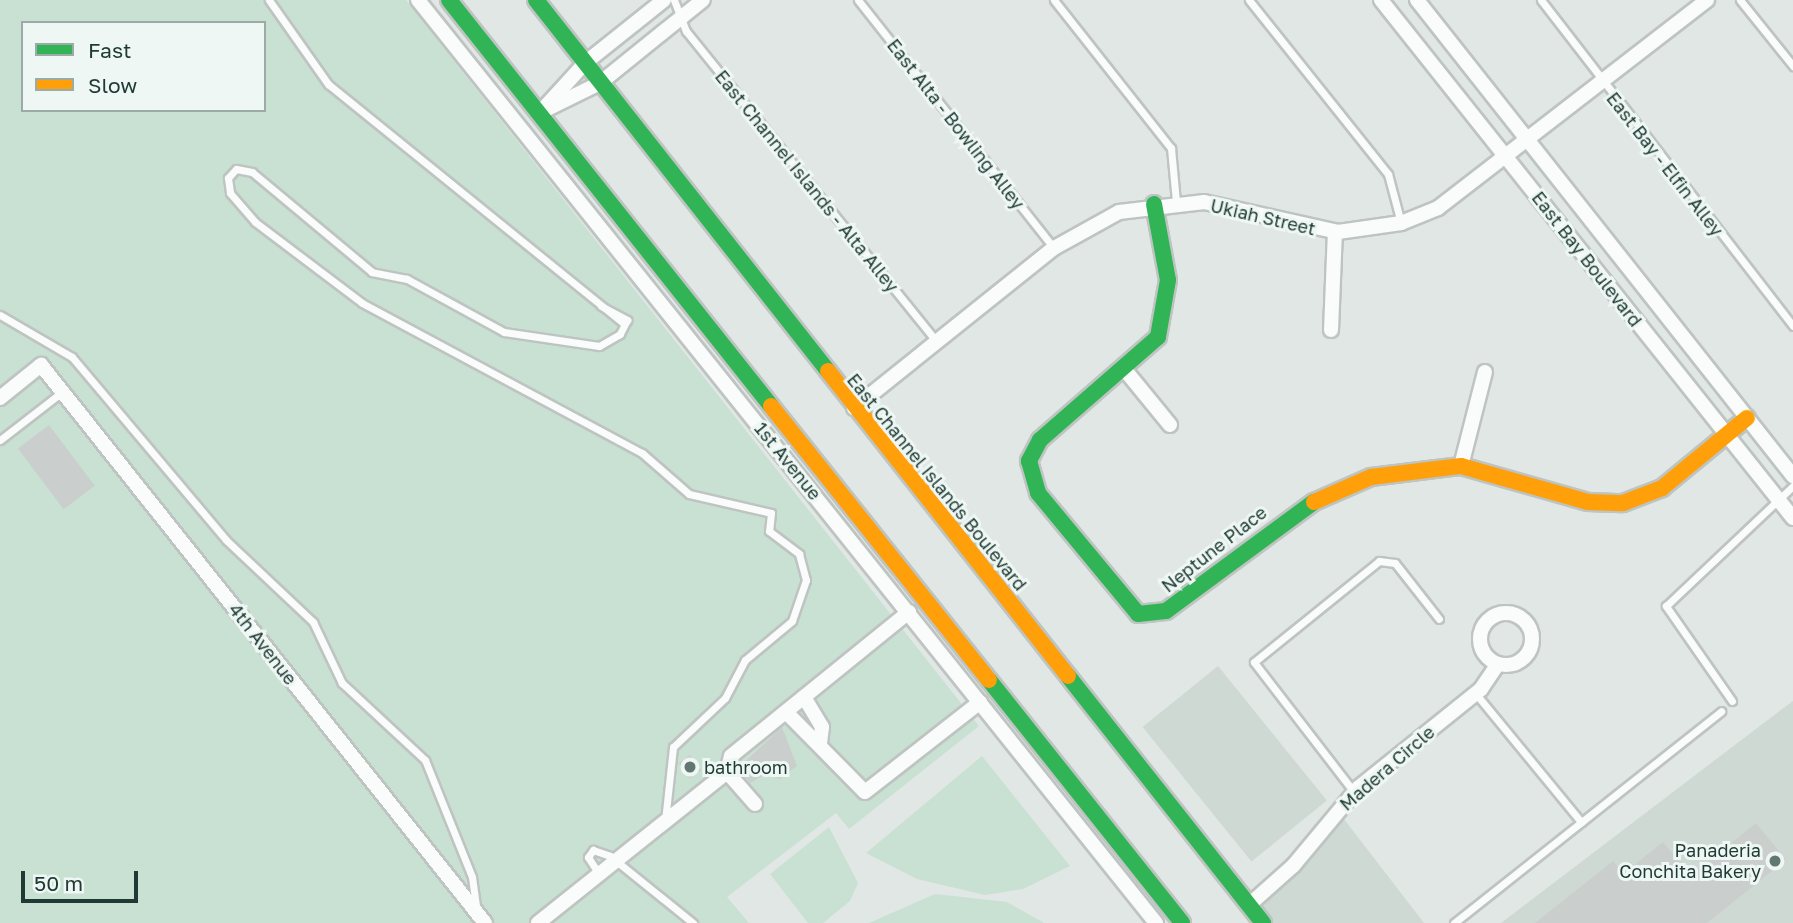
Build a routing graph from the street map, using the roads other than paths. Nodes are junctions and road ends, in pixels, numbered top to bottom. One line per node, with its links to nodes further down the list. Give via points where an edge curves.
1 (269, 0): 60 (lane, via 328,84 601,306 621,313 625,326 599,346 504,332 407,279 372,272 252,172 231,174 230,193 255,222 362,303 642,453 689,494 771,513 769,531 806,566 803,596 792,621 745,660 725,698 673,747)
2 (418, 0): 47 (street, 1st Avenue)
3 (449, 0): 21 (main road)
4 (536, 0): 17 (main road, East Channel Islands Boulevard)
5 (664, 0): 17 (street)
6 (674, 0): 16 (lane, East Channel Islands - Alta Alley)
7 (703, 0): 16 (street)
8 (858, 0): 28 (lane, East Alta - Bowling Alley)
9 (1054, 0): 24 (lane, via 1171,148)
10 (1250, 0): 26 (lane, via 1388,174)
11 (1381, 0): 23 (street, East Bay Boulevard)
12 (1417, 0): 22 (street, East Bay Boulevard)
13 (1541, 0): 19 (lane, East Bay - Elfin Alley)
14 (1707, 0): 19 (street, Ukiah Street)
15 (1740, 0): 18 (lane)
16 (681, 18): 20 (street); 32 (lane, East Channel Islands - Alta Alley)
17 (584, 63): 20 (main road, East Channel Islands Boulevard); 21 (street)
18 (1793, 66)
19 (1602, 82): 22 (street, Ukiah Street); 30 (lane, East Bay - Elfin Alley)
20 (600, 83): 21 (street); 37 (main road, East Channel Islands Boulevard)
21 (540, 113): 69 (main road)
22 (1528, 142): 23 (street, Ukiah Street); 38 (street, East Bay Boulevard)
23 (1507, 159): 26 (street, Ukiah Street, via 1456,199); 40 (street, East Bay Boulevard)
24 (1176, 202): 25 (street, Ukiah Street); 27 (street, Ukiah Street, via 1226,206)
25 (1154, 204): 28 (street, Ukiah Street, via 1097,221); 33 (main road, Neptune Place, via 1168,280 1166,312 1158,337)
26 (1401, 223): 27 (street, Ukiah Street)
27 (1335, 232): 31 (street)
28 (1054, 248): 32 (street, Ukiah Street)
29 (0, 315): 65 (lane, via 72,357 226,540 313,622 342,683 425,760 472,877)
30 (1793, 326)
31 (1331, 330)
32 (937, 342): 37 (street, Ukiah Street)
33 (1125, 370): 39 (street); 42 (main road, Neptune Place, via 1040,440 1029,474 1138,614 1166,611 1325,494 1404,470)
34 (1485, 372): 42 (street)
35 (62, 391): 36 (street, 4th Avenue, via 41,365); 41 (lane); 65 (street, 4th Avenue)
36 (0, 398)
37 (854, 408): 64 (main road, East Channel Islands Boulevard)
38 (1747, 418): 40 (main road, Neptune Place); 43 (street, East Bay Boulevard)
39 (1170, 425)
40 (1727, 435): 42 (main road, Neptune Place, via 1662,488 1623,503 1588,502); 45 (street, East Bay Boulevard)
41 (0, 440)
42 (1461, 466)
43 (1793, 476)
44 (1793, 486): 45 (lane)
45 (1777, 498): 46 (street, East Bay Boulevard); 52 (lane, via 1743,538 1666,606)
46 (1793, 518)
47 (909, 612): 51 (street); 53 (street, 1st Avenue)
48 (1439, 620): 58 (lane, via 1395,563 1379,561 1254,662)
49 (1497, 664): 50 (street, Madera Circle)
50 (1476, 693): 58 (street, Madera Circle); 61 (lane)
51 (804, 697): 55 (street); 56 (street, via 822,727)
52 (1732, 701)
53 (980, 702): 56 (street, via 865,792); 68 (street, 1st Avenue)
54 (1721, 711): 61 (lane)
55 (786, 712): 56 (street); 57 (street, via 731,756)
56 (820, 744)
57 (727, 772): 59 (street); 60 (street)
58 (1354, 792): 64 (street, Madera Circle, via 1293,866)
59 (755, 804)
60 (665, 822): 62 (street)
61 (1581, 822): 71 (lane)
62 (615, 862): 63 (street); 63 (lane, via 593,850 588,857); 67 (lane)
63 (600, 874): 66 (street)
64 (1249, 905): 70 (main road, East Channel Islands Boulevard)
65 (481, 918)
66 (538, 923)
67 (693, 923)
68 (1156, 923)
69 (1182, 923)
70 (1264, 923)
71 (1454, 923)

